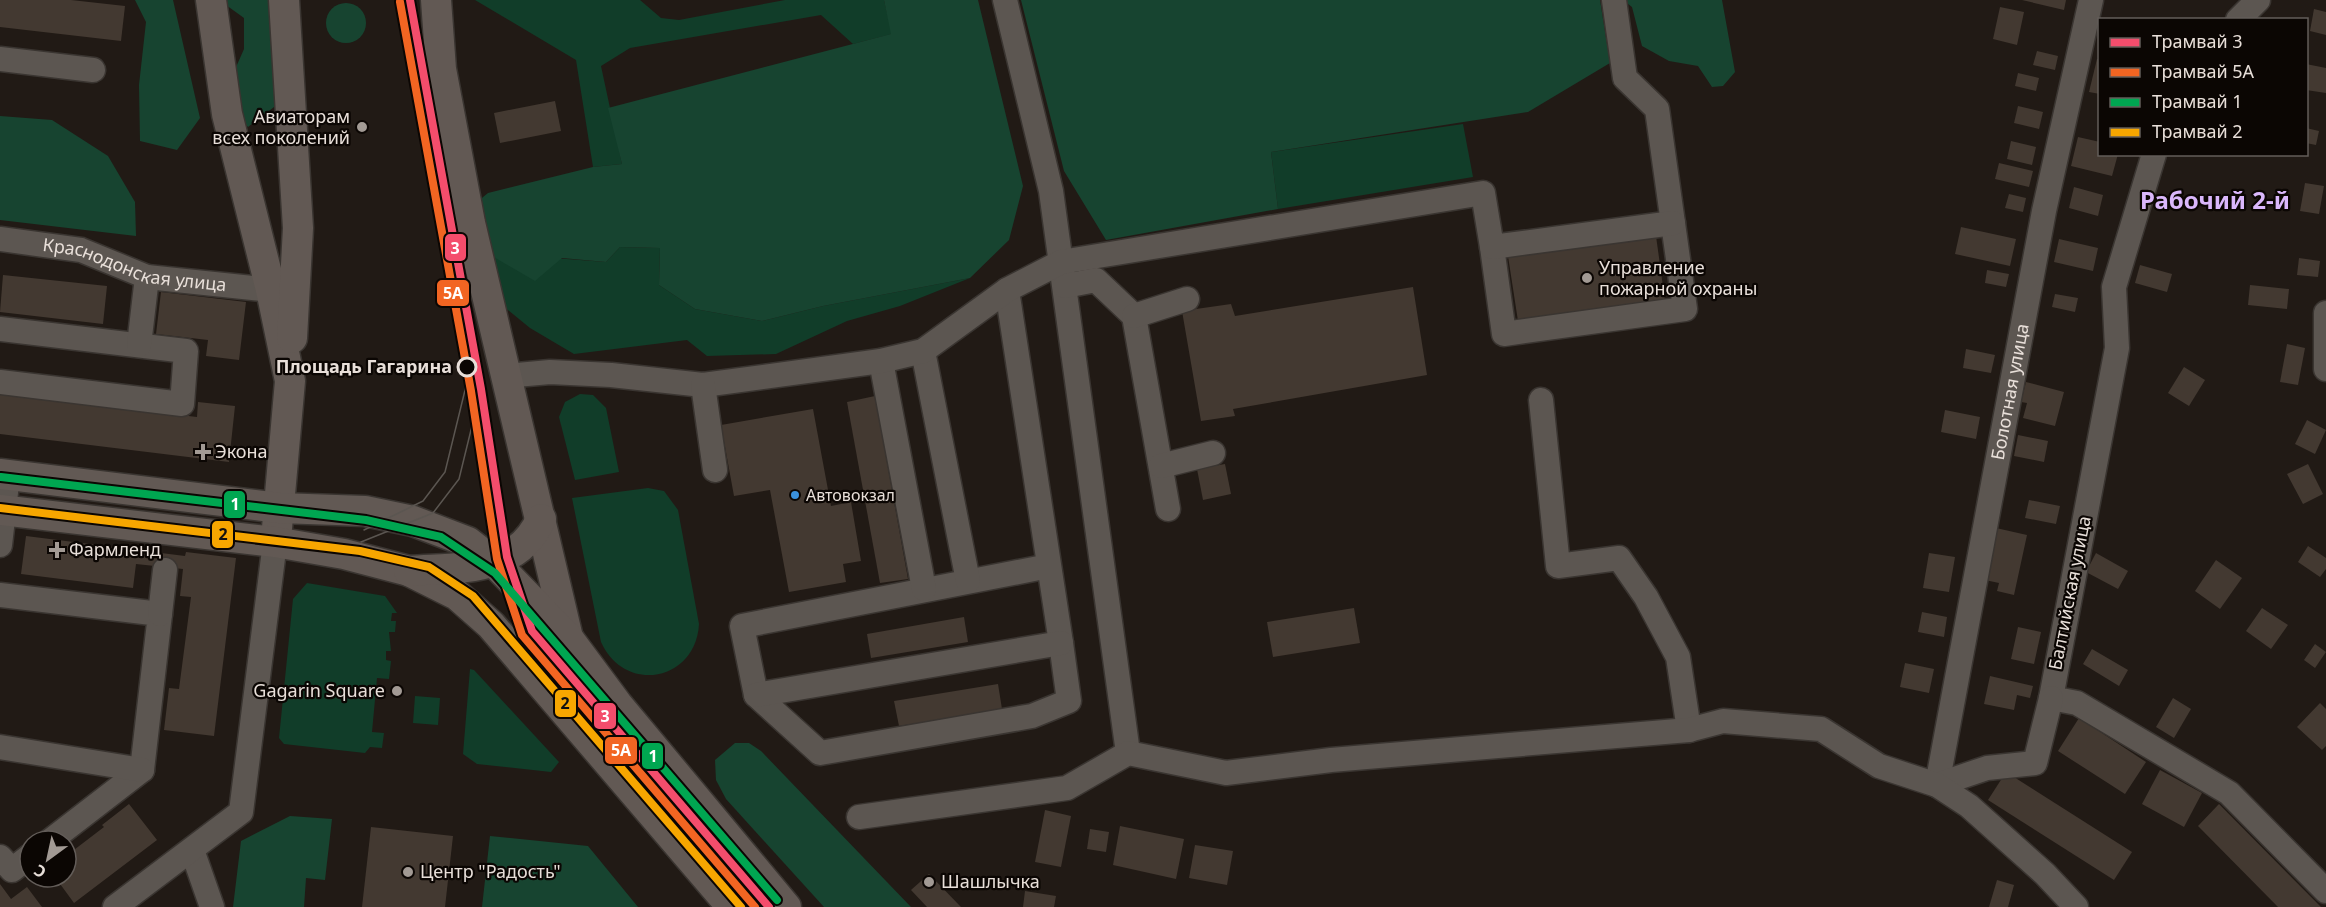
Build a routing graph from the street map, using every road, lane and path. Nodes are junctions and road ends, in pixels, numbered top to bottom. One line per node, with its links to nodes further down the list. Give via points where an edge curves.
1 (211, 0): 18 (main road, via 227,114)
2 (284, 0): 29 (main road, via 298,228)
3 (436, 0): 28 (main road, via 441,69 470,223)
4 (1005, 0): 15 (street, via 1051,191)
5 (1614, 0): 12 (street, via 1625,78 1657,110)
6 (2091, 0): 59 (street, Болотная улица, via 2044,212)
7 (2258, 0): 8 (street)
8 (2240, 18)
9 (0, 59): 10 (street)
10 (93, 70)
11 (2153, 156): 54 (street, Балтийская улица, via 2114,287 2117,348)
12 (1673, 223): 14 (street); 14 (street, via 1685,309 1504,334)
13 (0, 238): 16 (street, Краснодонская улица, via 81,250)
14 (1492, 247): 15 (street, via 1483,193)
15 (1061, 262): 17 (street); 19 (street)
16 (147, 277): 18 (street, Краснодонская улица); 24 (street)
17 (1065, 285): 22 (street, via 1096,279); 57 (street)
18 (271, 290): 29 (main road)
19 (1006, 290): 25 (street); 44 (street)
20 (1187, 299): 22 (street)
21 (2326, 313): 27 (street)
22 (1134, 316): 34 (street)
23 (0, 329): 24 (street)
24 (139, 345): 30 (street, via 186,351 182,404)
25 (923, 351): 26 (street); 47 (street)
26 (881, 361): 31 (street); 48 (street)
27 (2326, 369)
28 (506, 376): 31 (street, via 550,372 611,375); 40 (main road)
29 (290, 381): 37 (main road)
30 (0, 382)
31 (703, 386): 35 (street)
32 (1541, 400): 55 (street, via 1558,566 1619,558 1646,597 1678,657)
33 (1213, 453): 34 (street)
34 (1161, 466): 38 (street)
35 (715, 470)
36 (4, 474): 37 (main road); 39 (street)
37 (279, 508): 41 (main road); 43 (main road, via 365,511 413,521 468,542)
38 (1168, 508)
39 (2, 510): 41 (main road); 42 (street)
40 (541, 519): 43 (main road, via 533,537 521,549); 51 (main road)
41 (275, 542): 46 (main road); 62 (street, via 241,812)
42 (0, 545)
43 (495, 563): 46 (main road); 51 (main road)
44 (1049, 566): 47 (street); 52 (street)
45 (165, 570): 50 (street)
46 (409, 571): 66 (main road, via 457,595 491,625)
47 (968, 581): 48 (street)
48 (924, 589): 53 (street, via 742,626)
49 (0, 595): 50 (street)
50 (160, 614): 58 (street)
51 (568, 638): 69 (main road, via 617,705)
52 (1061, 643): 53 (street); 53 (street, via 1070,701 1032,716 820,753)
53 (756, 695)
54 (2051, 698): 59 (street, Балтийская улица, via 2035,763 1987,768); 65 (street, via 2077,703 2229,793)
55 (1689, 730): 57 (street, via 1331,760 1226,773); 59 (street, via 1723,721 1821,729 1879,766)
56 (0, 747): 58 (street)
57 (1128, 753): 60 (street, via 1066,788)
58 (142, 770): 61 (street)
59 (1937, 785): 70 (street, via 1969,806 2045,873)
60 (859, 817)
61 (66, 829)
62 (192, 850): 67 (street); 68 (street)
63 (0, 857): 64 (street, via 12,870)
64 (18, 865)
65 (2326, 891)
66 (732, 906)
67 (115, 907)
68 (212, 907)
69 (786, 907)
70 (2076, 907)

